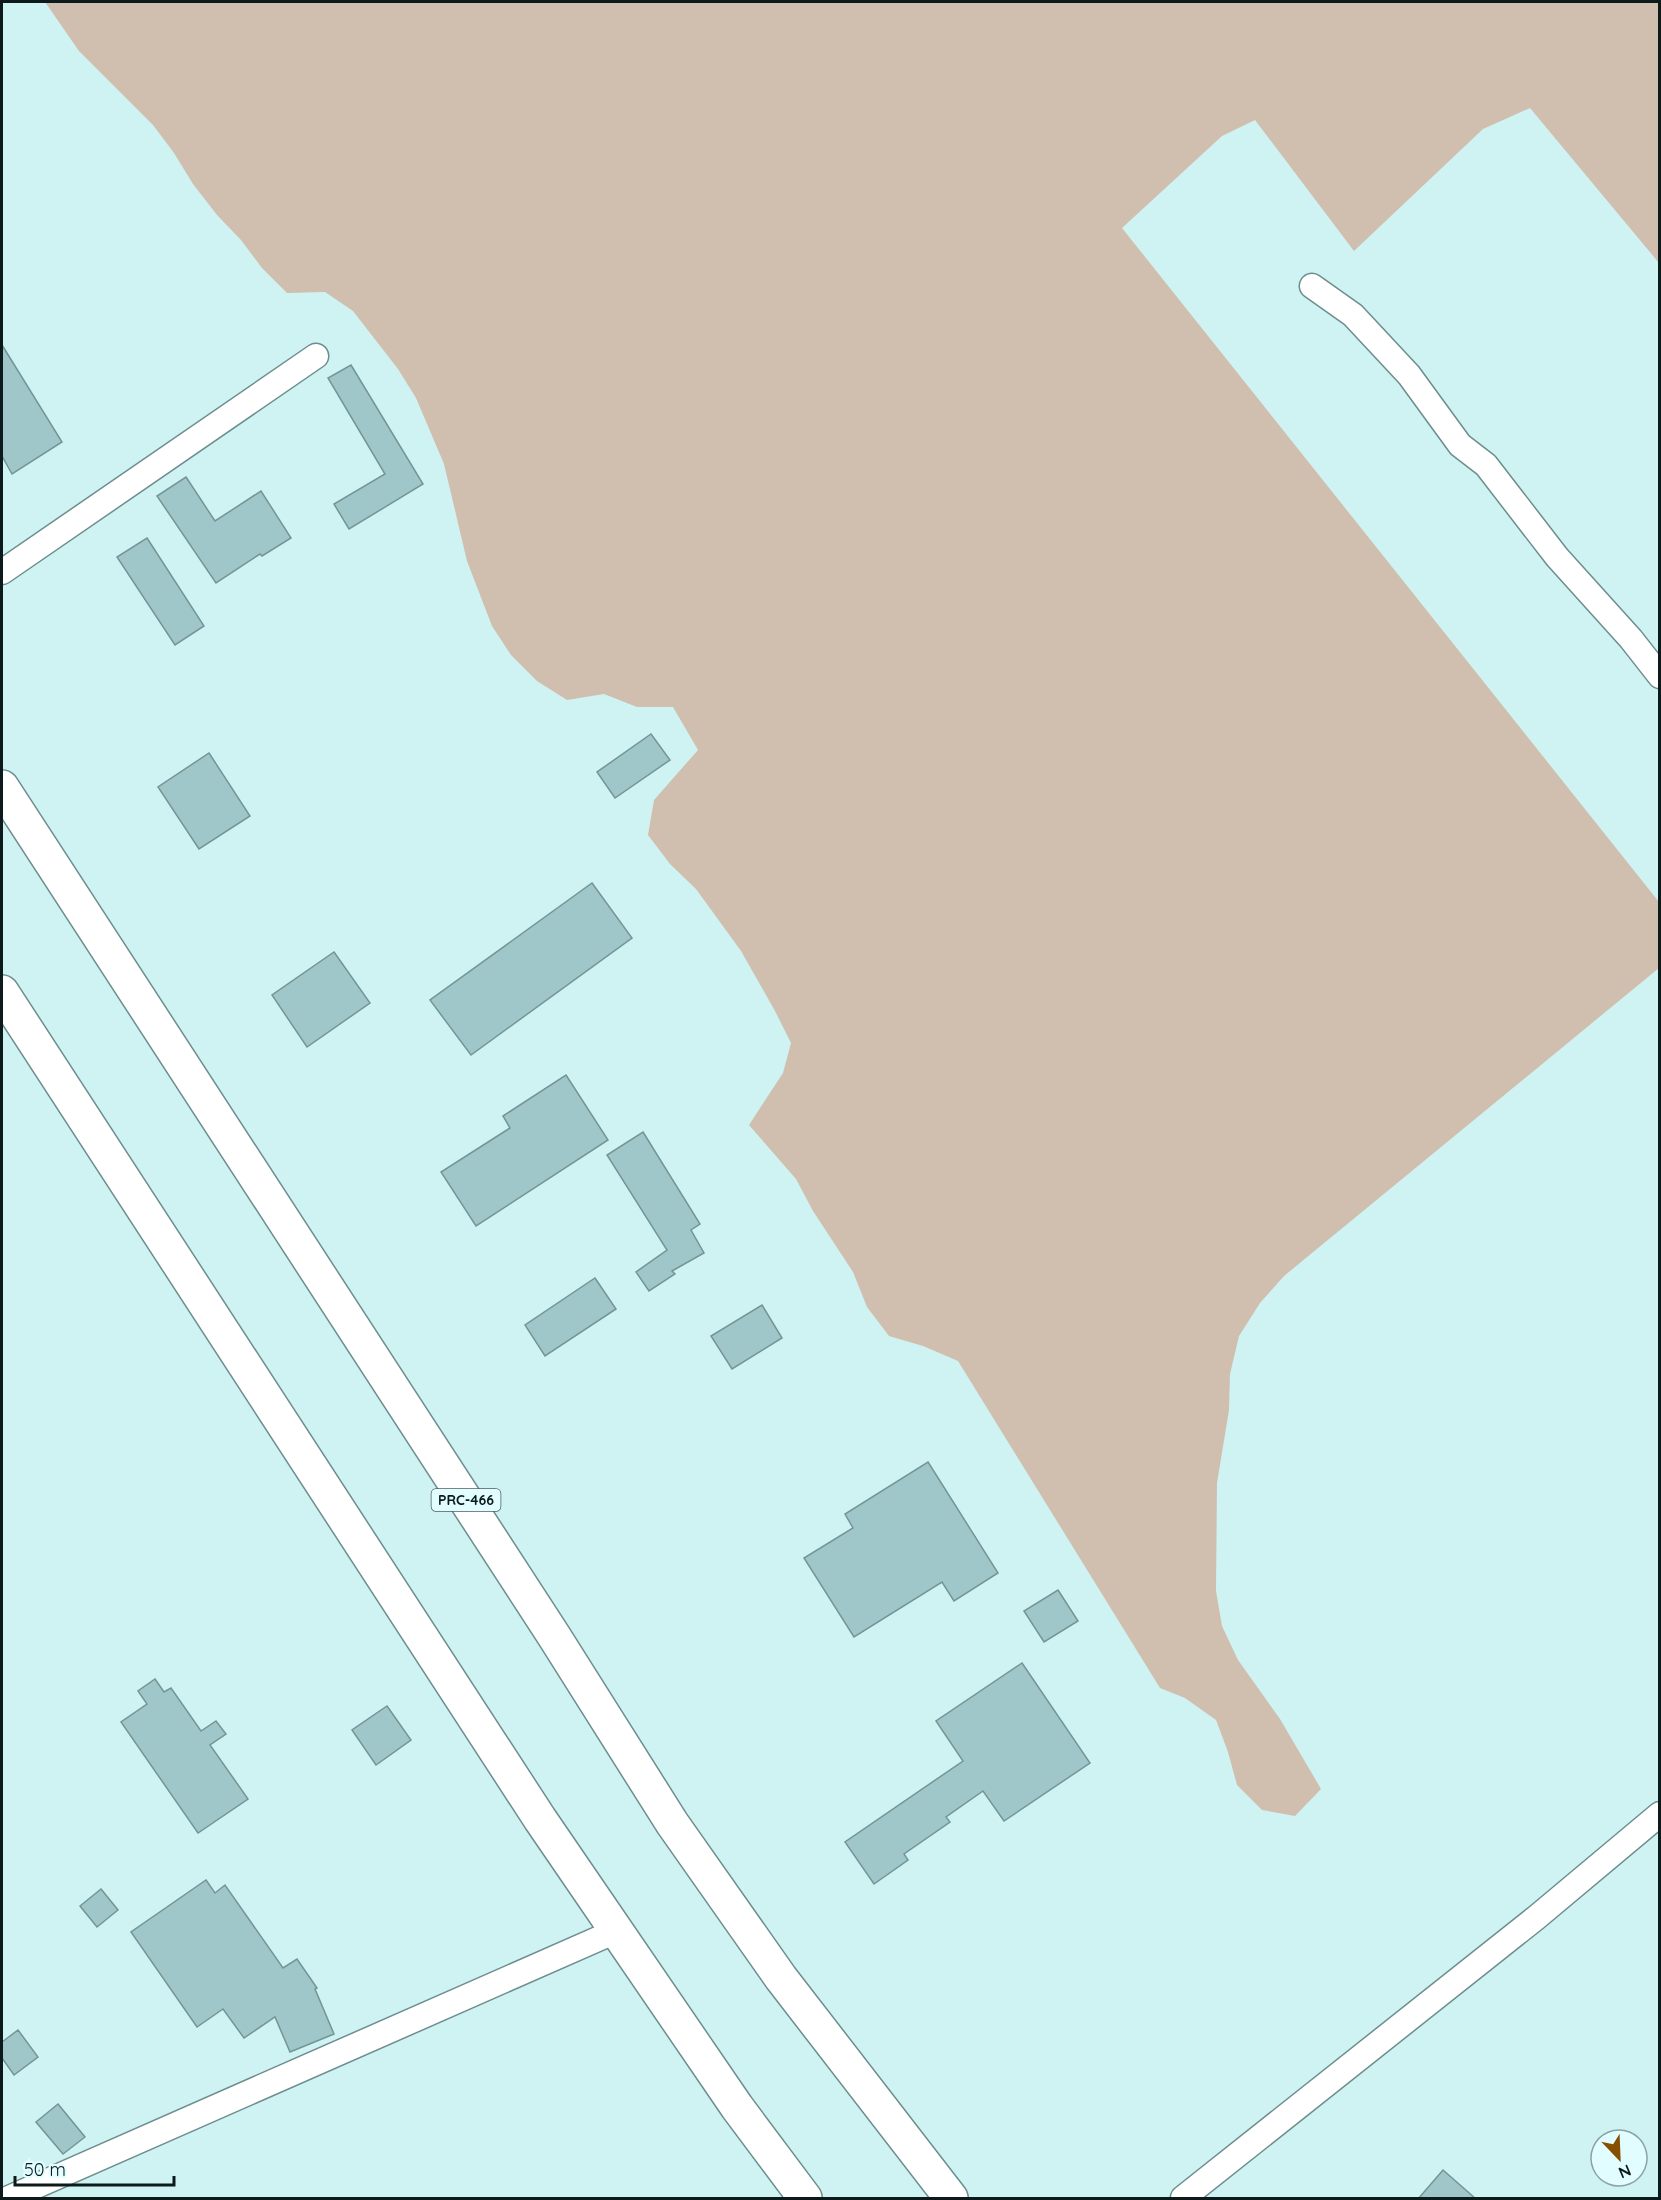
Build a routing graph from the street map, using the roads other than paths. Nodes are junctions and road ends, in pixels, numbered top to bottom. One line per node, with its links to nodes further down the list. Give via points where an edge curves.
1 (1312, 286): 4 (street, via 1353,315 1410,375 1460,445 1486,465 1557,557)
2 (316, 356): 3 (street)
3 (2, 572)
4 (1659, 676)
5 (2, 787): 11 (highway, PRC-466, via 672,1823 781,1978)
6 (2, 992): 8 (highway)
7 (1659, 1814): 12 (street, via 1537,1917)
8 (616, 1931): 9 (street); 10 (highway, via 737,2107)
9 (9, 2199)
10 (806, 2199)
11 (951, 2199)
12 (1183, 2199)

